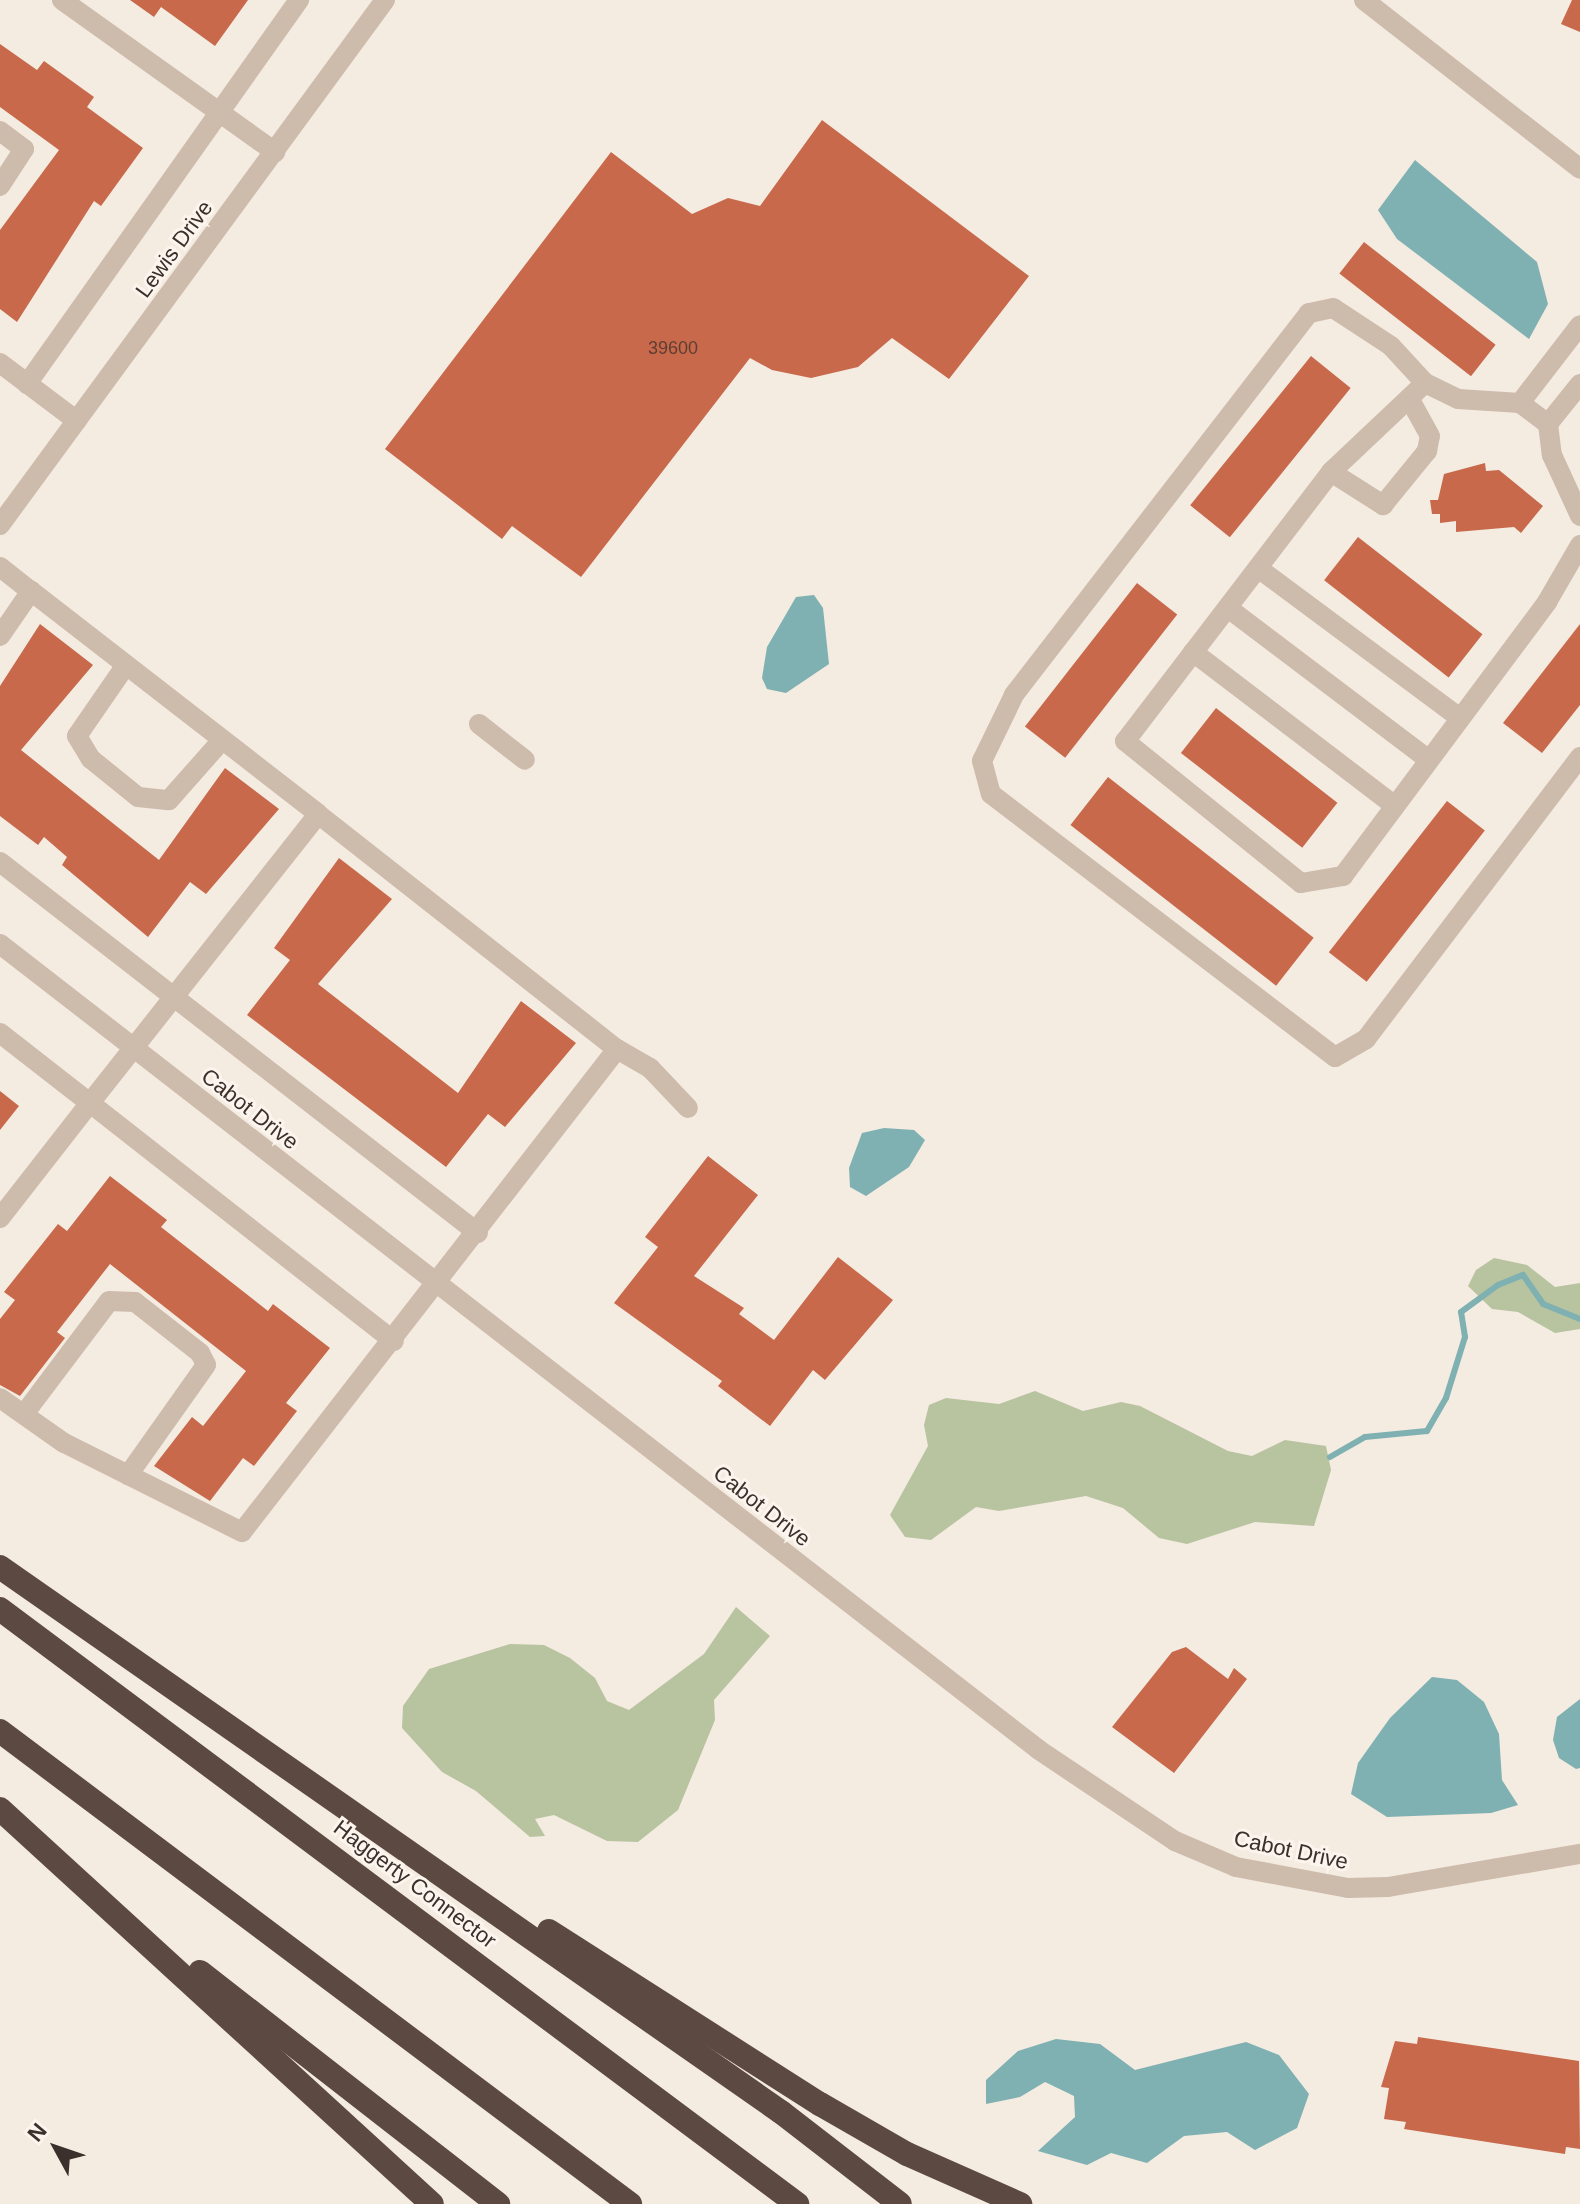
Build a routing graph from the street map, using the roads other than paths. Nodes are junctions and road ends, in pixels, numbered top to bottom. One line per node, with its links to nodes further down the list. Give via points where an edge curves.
1 (62, 0): 5 (street)
2 (299, 0): 5 (street)
3 (385, 0): 7 (street, Lewis Drive)
4 (1364, 0): 8 (street)
5 (220, 112): 7 (street); 13 (street)
6 (0, 131): 9 (street, via 24,149)
7 (275, 152): 17 (street, Lewis Drive)
8 (1580, 169)
9 (0, 186)
10 (1580, 325): 16 (street)
11 (0, 363): 13 (street)
12 (1425, 383): 15 (street); 16 (street, via 1458,399); 33 (street, via 1391,346 1333,308 1309,313 1014,695 982,761 991,794 1335,1057 1366,1039)
13 (27, 384): 17 (street)
14 (1580, 384): 18 (street)
15 (1409, 398): 19 (street); 19 (street, via 1430,436 1427,451 1383,505)
16 (1520, 403): 18 (street)
17 (77, 421): 21 (street, Lewis Drive)
18 (1548, 424): 20 (street, via 1552,455)
19 (1331, 472): 24 (street)
20 (1580, 516)
21 (0, 525)
22 (1580, 545): 30 (street, via 1547,602)
23 (0, 567): 25 (street)
24 (1258, 568): 26 (street); 30 (street)
25 (31, 591): 27 (street); 29 (street)
26 (1228, 608): 28 (street); 35 (street)
27 (0, 636)
28 (1193, 652): 36 (street); 36 (street, via 1125,741 1301,883 1343,876)
29 (126, 665): 32 (street); 32 (street, via 77,736 91,759 138,797 169,800)
30 (1460, 718): 35 (street)
31 (479, 724): 34 (street)
32 (222, 740): 37 (street)
33 (1580, 757)
34 (525, 760)
35 (1429, 760): 36 (street)
36 (1395, 806)
37 (318, 814): 40 (street); 43 (street)
38 (0, 862): 40 (street)
39 (0, 944): 42 (street, Cabot Drive)
40 (173, 1000): 42 (street); 47 (street)
41 (0, 1033): 44 (street)
42 (134, 1049): 44 (street); 48 (street, Cabot Drive)
43 (617, 1049): 45 (street, via 650,1068); 47 (street)
44 (90, 1103): 46 (street); 49 (street)
45 (688, 1108)
46 (0, 1218)
47 (478, 1233): 48 (street)
48 (438, 1286): 49 (street); 57 (street, Cabot Drive, via 1039,1750 1175,1841 1236,1867 1348,1888 1388,1887)
49 (394, 1341): 52 (street, via 242,1532)
50 (0, 1398): 51 (street)
51 (24, 1414): 52 (street); 52 (street, via 109,1301 135,1302 200,1353 206,1365)
52 (128, 1475)
53 (0, 1567): 58 (highway)
54 (0, 1609): 63 (highway, Haggerty Connector)
55 (0, 1731): 62 (highway)
56 (0, 1809): 59 (highway)
57 (1580, 1854)
58 (430, 1865): 64 (highway, via 781,2112); 65 (highway, via 559,1936 907,2154)
59 (75, 1875): 60 (highway); 61 (highway)
60 (432, 2204)
61 (498, 2204)
62 (630, 2204)
63 (797, 2204)
64 (900, 2204)
65 (1020, 2204)

